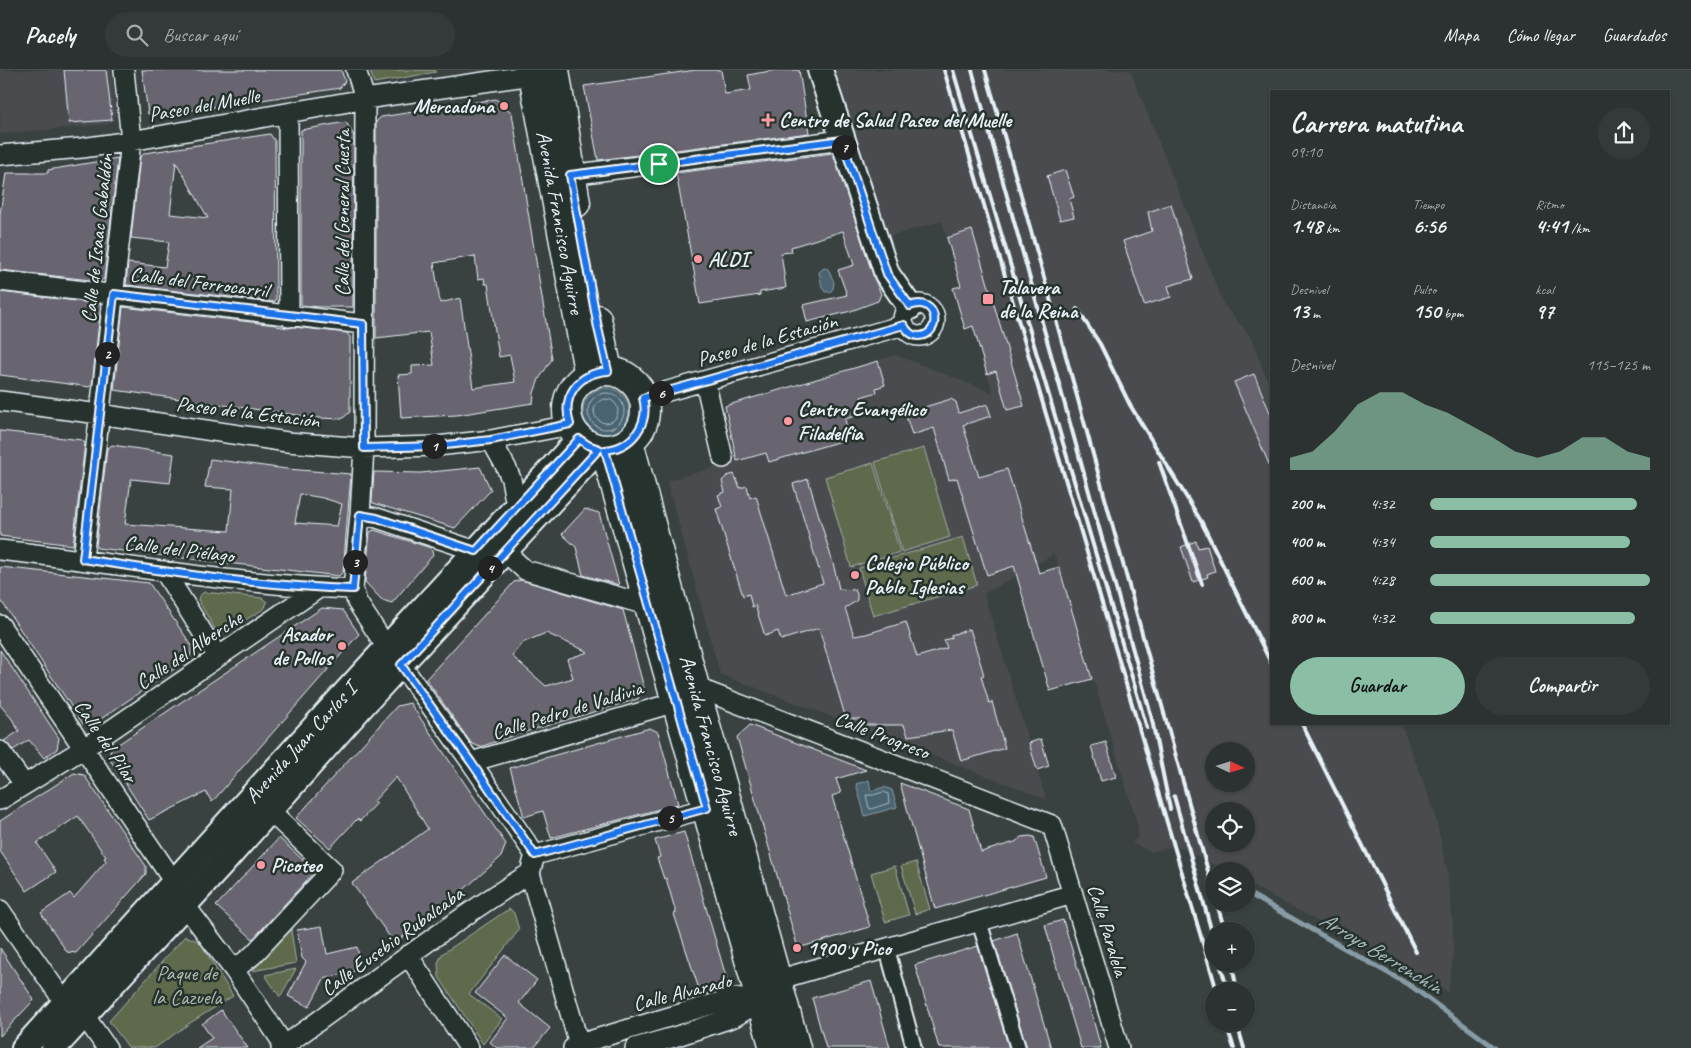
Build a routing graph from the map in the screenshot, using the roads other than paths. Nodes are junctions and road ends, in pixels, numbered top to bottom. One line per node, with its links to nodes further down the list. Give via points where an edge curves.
1 (124, 70): 8 (street, Calle de Isaac Gabaldón)
2 (356, 70): 5 (street, Calle del General Cuesta)
3 (820, 70): 7 (street)
4 (549, 71): 5 (street, Paseo del Muelle); 10 (main road, Avenida Francisco Aguirre); 16 (main road, Avenida Francisco Aguirre)
5 (365, 100): 6 (street, Paseo del Muelle); 15 (street, Calle del General Cuesta)
6 (288, 113): 8 (street, Paseo del Muelle); 13 (street)
7 (842, 140): 10 (street); 14 (street, via 887,274)
8 (131, 141): 9 (street, Paseo del Muelle); 12 (street, Calle de Isaac Gabaldón)
9 (0, 155)
10 (570, 175): 16 (main road, Avenida Francisco Aguirre, via 598,328)
11 (0, 281): 12 (street, Calle del Ferrocarril)
12 (114, 294): 13 (street, Calle del Ferrocarril); 20 (street, Calle de Isaac Gabaldón)
13 (289, 316): 15 (street, Calle del Ferrocarril)
14 (907, 316): 17 (street, Paseo de la Estación)
15 (363, 324): 23 (street, Calle del General Cuesta)
16 (598, 373): 18 (main road, via 627,377); 22 (main road, Avenida Francisco Aguirre, via 578,383 567,409)
17 (705, 382): 18 (street, Paseo de la Estación); 24 (street)
18 (643, 398): 22 (main road, via 645,410 638,433)
19 (0, 402): 20 (street, Paseo de la Estación)
20 (100, 414): 23 (street, Paseo de la Estación, via 287,442); 30 (street, Calle de Isaac Gabaldón)
21 (491, 440): 22 (street, Paseo de la Estación); 23 (street, Paseo de la Estación, via 437,446); 25 (street, via 511,479)
22 (597, 441): 25 (street, Avenida Juan Carlos I); 29 (street, Avenida Juan Carlos I); 34 (main road, Avenida Francisco Aguirre); 38 (main road, Avenida Francisco Aguirre)
23 (364, 448): 26 (street, Calle del General Cuesta)
24 (723, 458)
25 (516, 506): 28 (street, Avenida Juan Carlos I)
26 (360, 515): 28 (street); 33 (street, Calle del General Cuesta)
27 (0, 550): 30 (street, Calle del Piélago)
28 (476, 551): 37 (street, Avenida Juan Carlos I)
29 (505, 552): 34 (street, via 525,570); 37 (street, Avenida Juan Carlos I)
30 (83, 559): 31 (street, Calle del Piélago)
31 (164, 571): 32 (street, Calle del Piélago); 36 (street)
32 (319, 588): 33 (street, Calle del Piélago); 36 (street, Calle del Alberche)
33 (353, 589): 37 (street, via 357,602)
34 (650, 606): 38 (main road, Avenida Francisco Aguirre)
35 (0, 625): 39 (street, Calle del Pilar)
36 (218, 657): 39 (street, Calle del Alberche)
37 (394, 657): 41 (street); 45 (street, Avenida Juan Carlos I); 48 (street, Avenida Juan Carlos I)
38 (686, 694): 41 (street, Calle Pedro de Valdivia); 44 (main road, Avenida Francisco Aguirre); 46 (street, Calle Progreso); 56 (main road, Avenida Francisco Aguirre)
39 (83, 749): 42 (street, Calle del Alberche); 48 (street, Calle del Pilar)
40 (0, 751): 42 (street)
41 (471, 762): 47 (street)
42 (24, 784): 43 (street, Calle del Alberche)
43 (0, 800)
44 (707, 808): 47 (street, Calle Eusebio Rubalcaba); 56 (main road, Avenida Francisco Aguirre)
45 (269, 810): 50 (street, Avenida Juan Carlos I); 55 (street, via 332,870 253,955)
46 (1052, 825): 49 (street, Calle Paralela)
47 (532, 864): 54 (street, Calle Eusebio Rubalcaba, via 499,892); 59 (street)
48 (174, 882): 57 (street, Avenida Juan Carlos I)
49 (1074, 894): 52 (street, Calle Alvarado); 70 (street, Calle Paralela)
50 (184, 904): 55 (street); 57 (street, Avenida Juan Carlos I)
51 (0, 910): 57 (street)
52 (979, 922): 53 (street, Calle Alvarado); 69 (street)
53 (886, 948): 56 (street, Calle Alvarado); 68 (street)
54 (408, 955): 60 (street, Calle Eusebio Rubalcaba); 64 (street)
55 (234, 970): 60 (street)
56 (769, 991): 58 (street, Calle Alvarado, via 734,1016); 59 (street, Calle Alvarado, via 733,998); 66 (main road, Avenida Francisco Aguirre); 67 (main road, Avenida Francisco Aguirre)
57 (74, 1009): 61 (street, Avenida Juan Carlos I); 62 (street, Avenida Juan Carlos I); 63 (street)
58 (675, 1042): 65 (street, Calle Alvarado)
59 (577, 1046)
60 (284, 1047)
61 (24, 1048)
62 (54, 1048)
63 (107, 1048)
64 (469, 1048)
65 (635, 1048)
66 (774, 1048)
67 (796, 1048)
68 (914, 1048)
69 (1018, 1048)
70 (1119, 1048)

